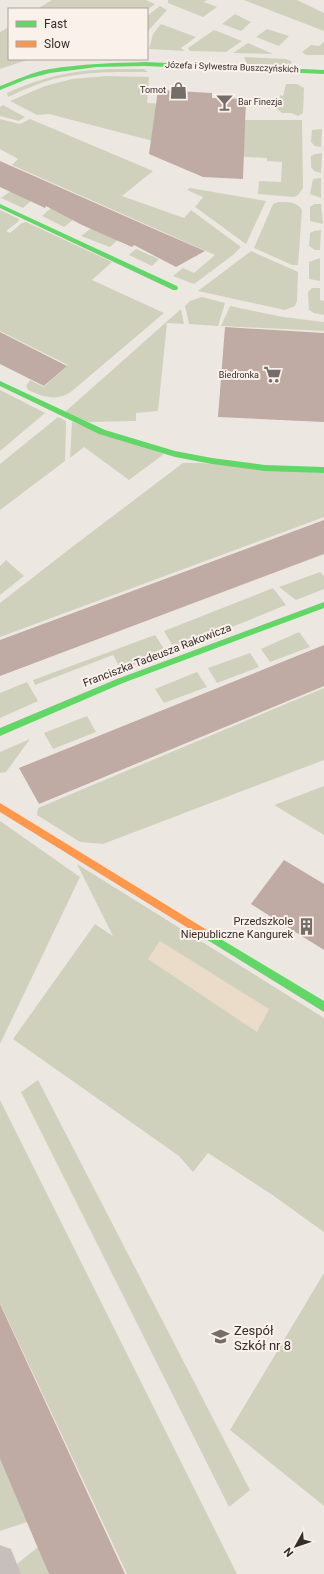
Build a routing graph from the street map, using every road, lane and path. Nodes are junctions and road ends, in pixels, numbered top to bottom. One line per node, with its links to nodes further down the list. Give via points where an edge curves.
1 (324, 72): 2 (street, Józefa i Sylwestra Buszczyńskich, via 160,64 96,64 54,69)
2 (0, 88)
3 (0, 206): 4 (street)
4 (175, 288)
5 (0, 383): 6 (street, via 102,432 175,454 265,468)
6 (324, 470)
7 (324, 605): 8 (street, Franciszka Tadeusza Rakowicza, via 120,681)
8 (0, 732)
9 (0, 807): 10 (street)
10 (324, 1007)
11 (0, 1560): 12 (street)
12 (6, 1574)

